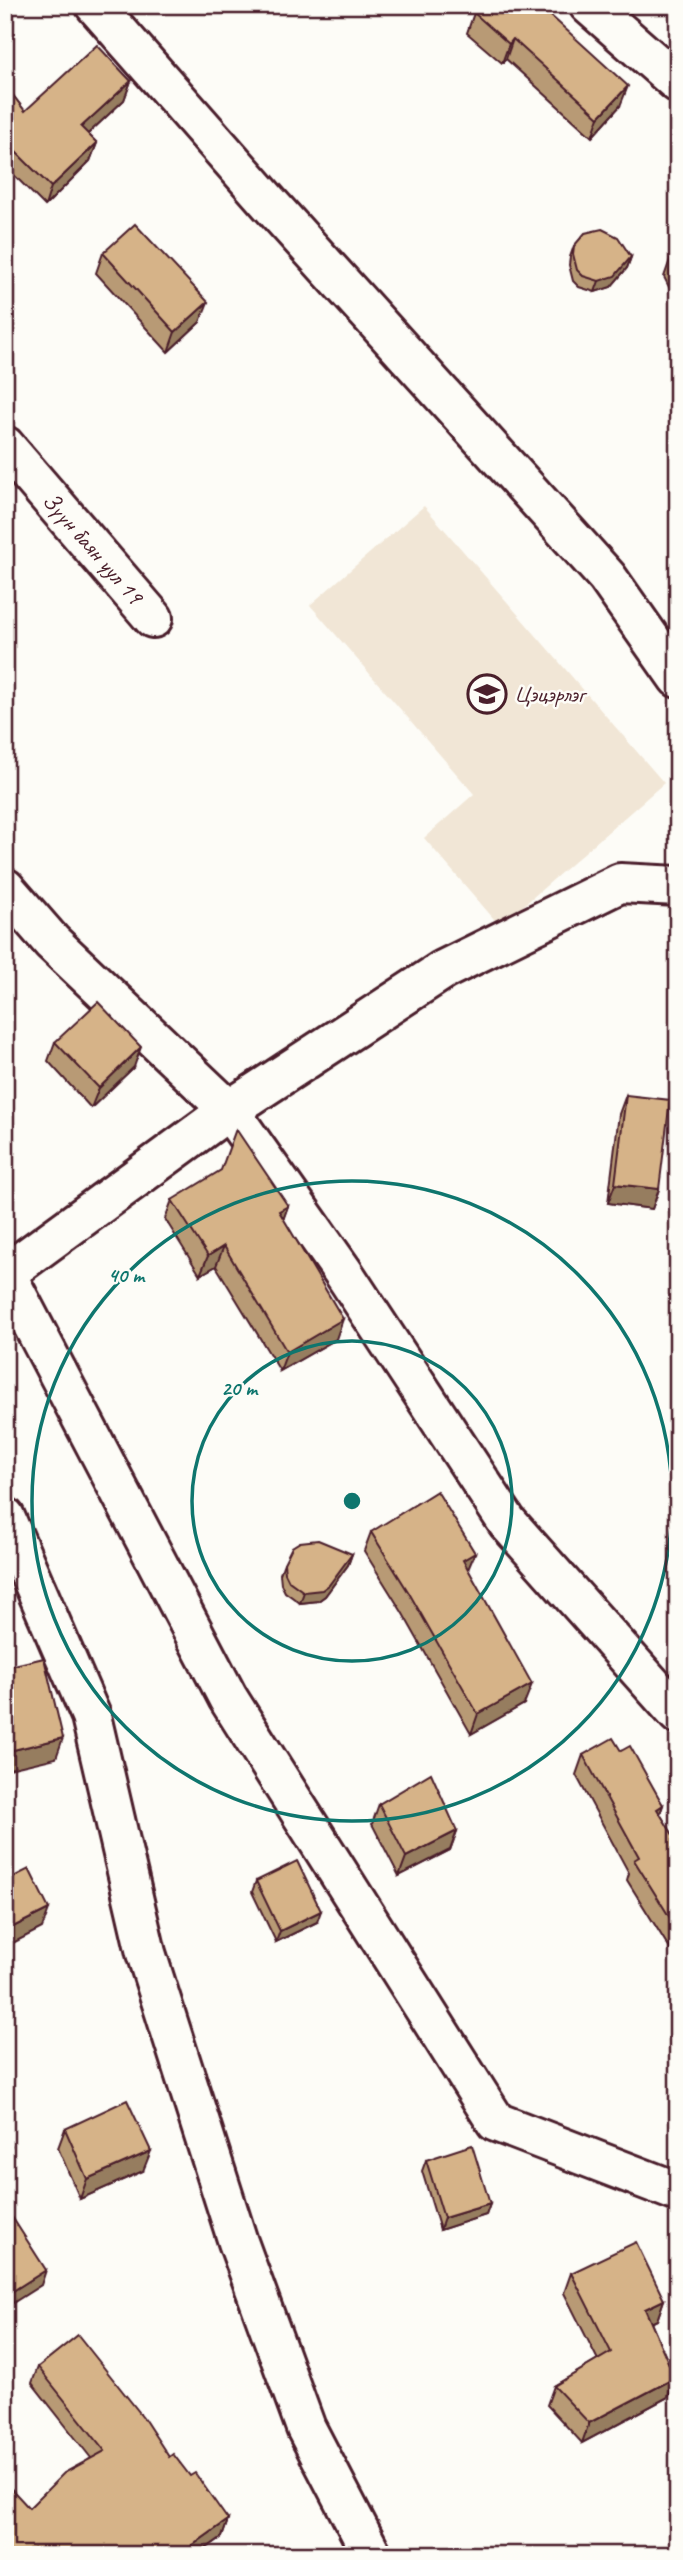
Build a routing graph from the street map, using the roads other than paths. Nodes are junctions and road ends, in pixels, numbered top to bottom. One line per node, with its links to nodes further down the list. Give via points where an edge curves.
1 (95, 5): 6 (street, via 607,577)
2 (589, 5): 3 (street)
3 (678, 83)
4 (5, 446): 5 (street, Зүүн баян уул 19)
5 (152, 618)
6 (678, 678)
7 (678, 886): 9 (street, via 620,883 443,970)
8 (5, 888): 9 (street, via 52,942)
9 (229, 1110): 10 (street); 12 (street, via 343,1272 507,1522)
10 (6, 1273): 13 (street, via 228,1699 496,2122)
11 (5, 1517): 14 (street, via 91,1716 146,1953 238,2242 306,2428)
12 (678, 1714)
13 (678, 2192)
14 (372, 2555)

